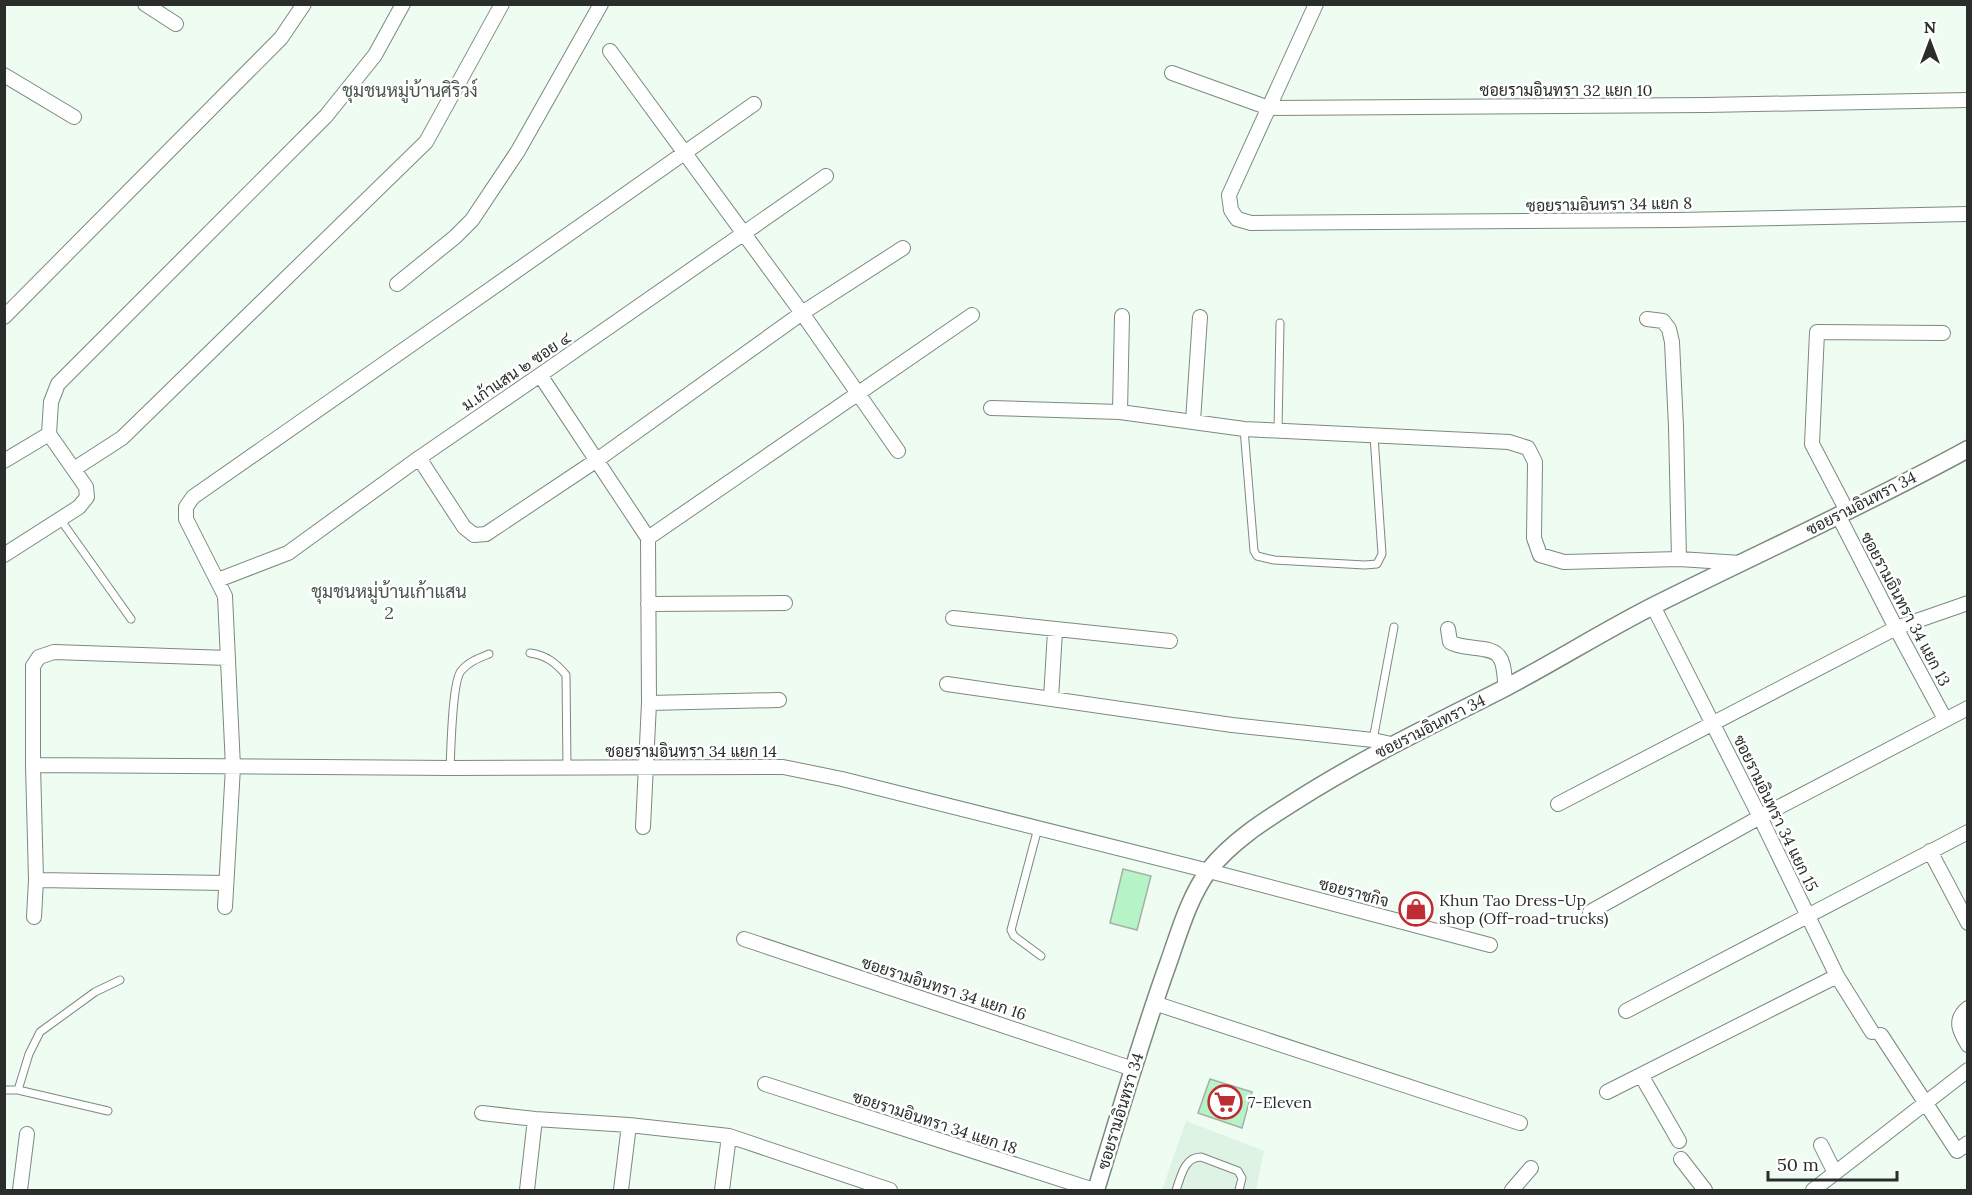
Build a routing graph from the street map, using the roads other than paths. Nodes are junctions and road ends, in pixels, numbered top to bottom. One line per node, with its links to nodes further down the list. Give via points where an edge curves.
1 (145, 4): 7 (street)
2 (304, 4): 24 (street, via 281,38)
3 (403, 4): 36 (street, via 375,55 326,117 58,384 51,402)
4 (502, 4): 43 (street, via 426,142 122,438)
5 (601, 4): 20 (street, via 518,151 472,220)
6 (1316, 4): 13 (street)
7 (176, 24)
8 (610, 51): 15 (street)
9 (1172, 73): 13 (street, ซอยรามอินทรา 32 แยก 10)
10 (4, 75): 14 (street)
11 (1968, 100): 13 (street, ซอยรามอินทรา 32 แยก 10)
12 (754, 104): 15 (street)
13 (1269, 108): 17 (street, ซอยรามอินทรา 34 แยก 8, via 1229,195 1237,219 1251,223)
14 (74, 117)
15 (684, 153): 18 (street); 50 (street, via 193,496 186,507 186,519)
16 (826, 176): 18 (street, ม.เก้าแสน ๒ ซอย ๔)
17 (1968, 214)
18 (743, 234): 21 (street); 29 (street, ม.เก้าแสน ๒ ซอย ๔)
19 (903, 248): 21 (street)
20 (397, 284)
21 (802, 313): 30 (street); 41 (street)
22 (972, 315): 30 (street)
23 (1122, 316): 32 (street)
24 (4, 317)
25 (1200, 317): 33 (street)
26 (1647, 320): 48 (street, via 1663,321 1672,342)
27 (1280, 323): 35 (lane)
28 (1943, 333): 44 (street, ซอยรามอินทรา 34 แยก 13, via 1817,332 1812,444)
29 (540, 375): 40 (street, ม.เก้าแสน ๒ ซอย ๔); 41 (street)
30 (858, 394): 39 (street); 46 (street)
31 (992, 408): 32 (street)
32 (1120, 412): 33 (street)
33 (1193, 421): 34 (street)
34 (1244, 429): 35 (street); 37 (lane, via 1257,556 1365,565 1377,564 1382,554)
35 (1278, 431): 37 (street)
36 (49, 434): 42 (street); 43 (street)
37 (1374, 435): 48 (street, via 1509,442 1528,448 1535,462 1534,538 1540,555 1564,562)
38 (1968, 449): 44 (street, ซอยรามอินทรา 34)
39 (898, 451)
40 (419, 458): 41 (street, via 464,527 474,535 486,534); 50 (street, ม.เก้าแสน ๒ ซอย ๔, via 288,553)
41 (597, 459): 46 (street)
42 (4, 461)
43 (74, 469): 45 (street, via 86,487 87,497)
44 (1843, 513): 49 (street, ซอยรามอินทรา 34); 58 (street, ซอยรามอินทรา 34 แยก 13)
45 (60, 519): 47 (street); 56 (lane)
46 (648, 538): 53 (street)
47 (4, 555)
48 (1679, 559): 49 (street)
49 (1741, 563): 54 (street, ซอยรามอินทรา 34)
50 (218, 580): 64 (street, via 225,596)
51 (785, 603): 53 (street)
52 (1968, 603): 58 (street)
53 (648, 604): 69 (street)
54 (1653, 606): 66 (street, ซอยรามอินทรา 34); 72 (street, ซอยรามอินทรา 34 แยก 15)
55 (953, 618): 60 (street)
56 (131, 619)
57 (1394, 627): 73 (lane)
58 (1896, 628): 71 (street, ซอยรามอินทรา 34 แยก 13); 72 (street)
59 (1448, 629): 66 (street, via 1450,642 1458,647 1494,652 1501,658)
60 (1055, 631): 61 (street); 67 (street)
61 (1170, 641)
62 (530, 653): 77 (lane, via 542,655 566,675)
63 (489, 654): 78 (lane, via 460,672)
64 (228, 658): 75 (street, via 54,652 39,657 33,666); 76 (street)
65 (947, 684): 67 (street)
66 (1506, 687): 74 (street, ซอยรามอินทรา 34)
67 (1051, 699): 73 (street)
68 (779, 700): 69 (street)
69 (649, 703): 79 (street)
70 (1968, 708): 71 (street)
71 (1945, 719): 81 (street)
72 (1712, 722): 80 (street); 81 (street, ซอยรามอินทรา 34 แยก 15)
73 (1373, 740): 74 (street)
74 (1391, 744): 86 (street, ซอยรามอินทรา 34, via 1254,828)
75 (33, 765): 76 (street, ซอยรามอินทรา 34 แยก 14); 87 (street)
76 (233, 767): 78 (street, ซอยรามอินทรา 34 แยก 14); 88 (street)
77 (567, 767): 78 (street, ซอยรามอินทรา 34 แยก 14); 79 (street, ซอยรามอินทรา 34 แยก 14)
78 (450, 768)
79 (645, 768): 82 (street); 83 (street, ซอยรามอินทรา 34 แยก 14, via 783,767)
80 (1558, 804)
81 (1760, 817): 90 (street); 91 (street, ซอยรามอินทรา 34 แยก 15)
82 (643, 827)
83 (1038, 828): 86 (street, ซอยรามอินทรา 34 แยก 14); 96 (lane, via 1011,930)
84 (1968, 831): 85 (street)
85 (1930, 851): 91 (street); 93 (street)
86 (1209, 871): 95 (street, ซอยราชกิจ); 99 (street, ซอยรามอินทรา 34, via 1192,902)
87 (36, 880): 88 (street); 92 (street)
88 (226, 883): 89 (street)
89 (225, 907)
90 (1590, 912)
91 (1808, 915): 97 (street, ซอยรามอินทรา 34 แยก 15); 101 (street)
92 (34, 917)
93 (1968, 923)
94 (744, 939): 103 (street, ซอยรามอินทรา 34 แยก 16)
95 (1490, 945)
96 (1041, 956)
97 (1837, 976): 105 (street); 110 (street, ซอยรามอินทรา 34 แยก 15)
98 (120, 980): 108 (lane, via 95,992 40,1032)
99 (1154, 1004): 103 (street, ซอยรามอินทรา 34); 114 (street)
100 (1968, 1008): 102 (street, via 1958,1026)
101 (1626, 1011)
102 (1968, 1045)
103 (1133, 1069): 129 (street, ซอยรามอินทรา 34)
104 (1968, 1070): 110 (street)
105 (1641, 1075): 109 (street); 118 (street)
106 (765, 1084): 129 (street, ซอยรามอินทรา 34 แยก 18)
107 (4, 1090): 108 (lane)
108 (18, 1090): 111 (lane)
109 (1607, 1092)
110 (1925, 1104): 119 (street, ซอยรามอินทรา 34 แยก 15, via 1957,1151); 123 (street)
111 (108, 1111)
112 (482, 1113): 113 (street)
113 (535, 1119): 115 (street); 125 (street)
114 (1520, 1123)
115 (629, 1125): 117 (street); 126 (street)
116 (27, 1134): 124 (street)
117 (729, 1136): 127 (street); 128 (street)
118 (1679, 1141)
119 (1968, 1143)
120 (1821, 1145): 123 (street)
121 (1681, 1159): 133 (street)
122 (1531, 1168): 132 (street)
123 (1832, 1181): 134 (street)
124 (20, 1191)
125 (527, 1191)
126 (621, 1191)
127 (722, 1191)
128 (890, 1191)
129 (1095, 1191)
130 (1176, 1191): 131 (lane, via 1187,1162 1195,1157 1238,1171 1242,1178)
131 (1239, 1191)
132 (1512, 1191)
133 (1705, 1191)
134 (1813, 1191)

